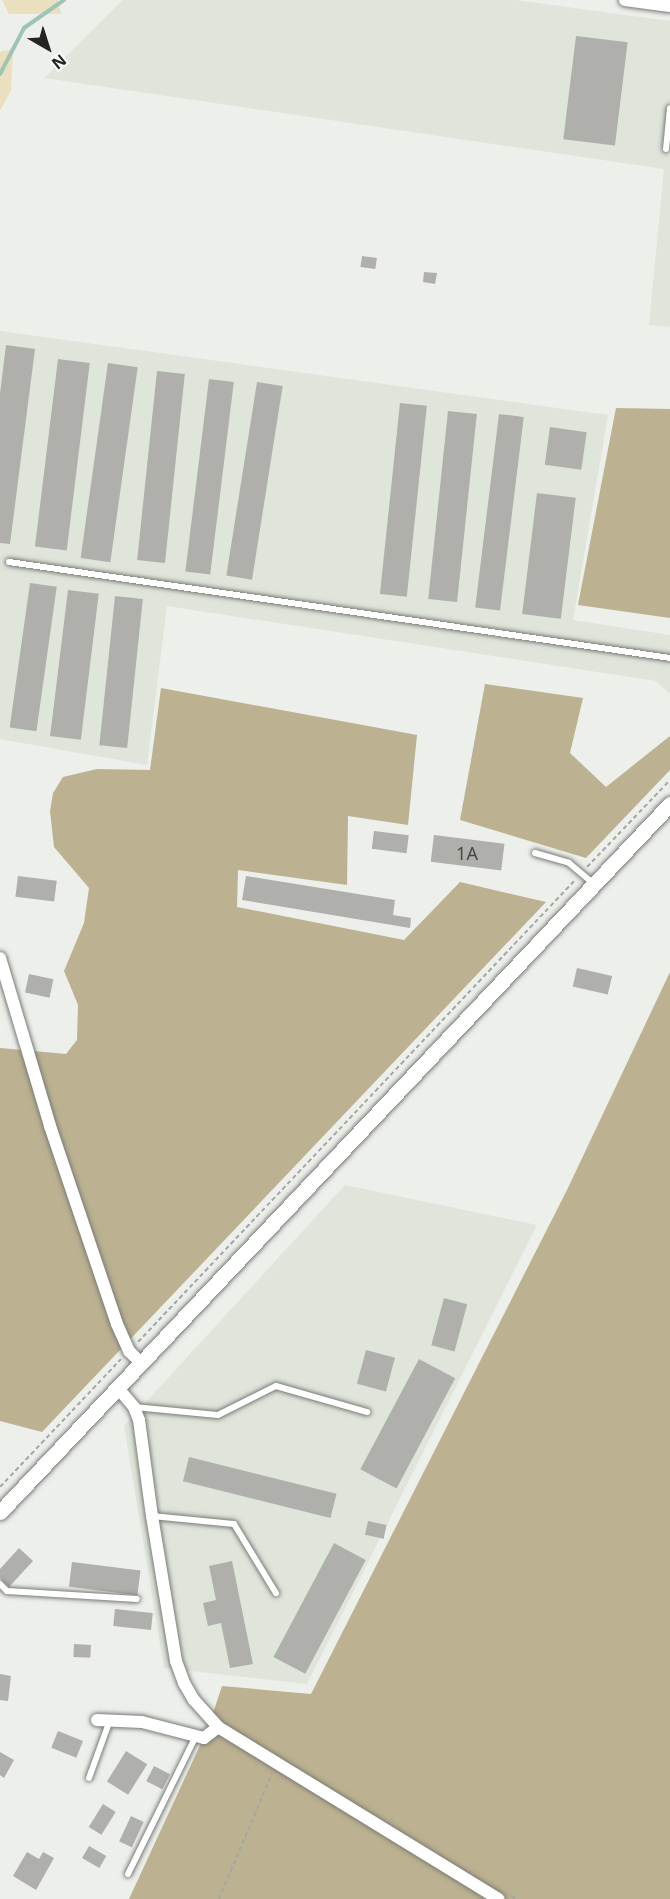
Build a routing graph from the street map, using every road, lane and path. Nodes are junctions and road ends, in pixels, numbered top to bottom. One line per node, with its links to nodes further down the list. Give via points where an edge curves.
1 (626, 0): 2 (street)
2 (670, 6)
3 (670, 108): 4 (lane)
4 (666, 149)
5 (9, 562): 6 (lane)
6 (670, 658)
7 (670, 780): 10 (path)
8 (670, 804): 11 (street)
9 (535, 853): 10 (lane, via 569,863)
10 (582, 873): 11 (lane); 13 (path)
11 (594, 884): 15 (street)
12 (0, 958): 14 (street, via 50,1126)
13 (140, 1340): 14 (path); 15 (path)
14 (129, 1351): 16 (street); 20 (path)
15 (152, 1352): 16 (street)
16 (141, 1363): 17 (street)
17 (118, 1388): 18 (street); 21 (street)
18 (134, 1407): 19 (lane, via 218,1415 276,1386); 22 (street, via 140,1420)
19 (367, 1412)
20 (0, 1487)
21 (0, 1512)
22 (152, 1516): 24 (lane, via 234,1524); 28 (street, via 176,1661 184,1683)
23 (0, 1584): 25 (lane, via 7,1591)
24 (276, 1593)
25 (137, 1599)
26 (111, 1719): 27 (street); 29 (street, via 142,1722); 31 (lane)
27 (97, 1720)
28 (218, 1727): 29 (street, via 204,1738); 30 (street)
29 (196, 1736): 32 (lane)
30 (276, 1762): 33 (street); 34 (path)
31 (89, 1778)
32 (128, 1874)
33 (503, 1896): 35 (path)
34 (219, 1899)
35 (517, 1899)

